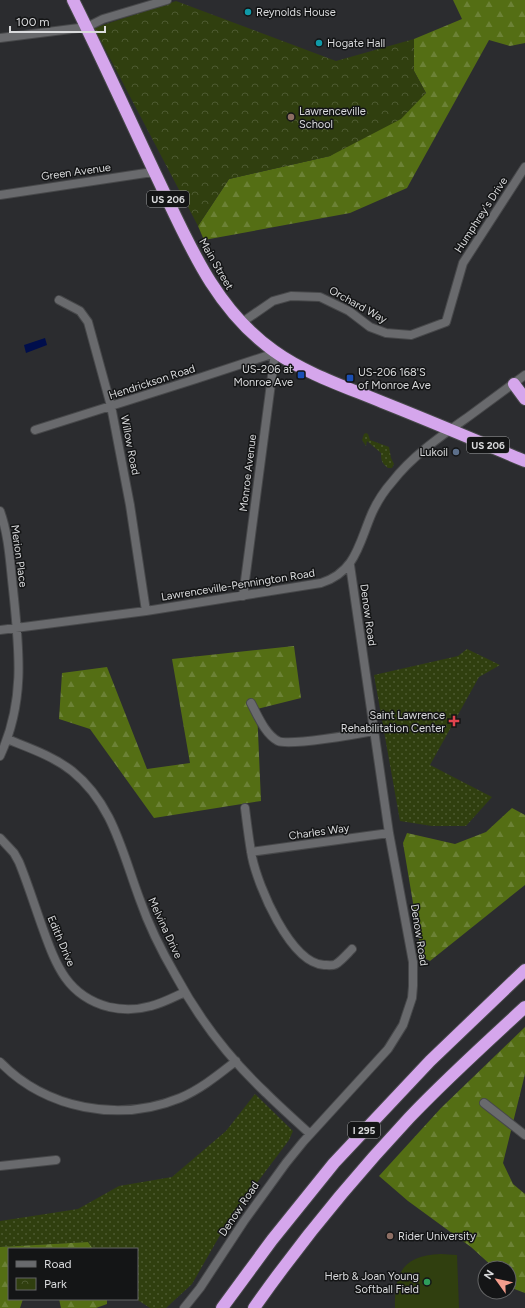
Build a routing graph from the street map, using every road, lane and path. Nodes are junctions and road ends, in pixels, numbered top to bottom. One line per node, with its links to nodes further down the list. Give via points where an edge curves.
1 (73, 0): 3 (highway, Main Street / US 206)
2 (167, 0): 3 (street, via 103,19)
3 (86, 27): 4 (street); 6 (highway, Main Street / US 206)
4 (0, 38)
5 (525, 167): 9 (street, Humphrey's Drive, via 463,263)
6 (156, 173): 7 (street, Green Avenue); 10 (highway, Main Street / US 206, via 193,252 222,301)
7 (0, 195)
8 (60, 300): 15 (street, Willow Road, via 80,311 88,322)
9 (446, 322): 10 (street, Orchard Way, via 411,334 386,333 370,327 349,311 320,297 291,296 273,301)
10 (241, 323): 11 (highway, Main Street / US 206)
11 (275, 352): 15 (street, Hendrickson Road); 16 (highway, Main Street / US 206, via 330,381); 22 (street, Monroe Avenue)
12 (525, 376): 13 (street, Lawrenceville-Pennington Road)
13 (514, 384): 14 (highway); 16 (street, Lawrenceville-Pennington Road)
14 (525, 399)
15 (111, 406): 17 (street, Hendrickson Road); 23 (street, Willow Road, via 130,504)
16 (451, 429): 18 (highway, US 206); 19 (highway, US 206); 21 (street, Lawrenceville-Pennington Road, via 391,482 373,512)
17 (34, 430)
18 (525, 453)
19 (525, 461)
20 (1, 515): 24 (street, Merion Place, via 8,547)
21 (350, 565): 22 (street, Lawrenceville-Pennington Road, via 337,576 321,583); 27 (street, Denow Road)
22 (243, 596): 23 (street, Lawrenceville-Pennington Road)
23 (146, 611): 24 (street, Lawrenceville-Pennington Road)
24 (17, 628): 25 (street, Lawrenceville-Pennington Road); 28 (street, Merion Place, via 19,677 14,716)
25 (0, 630)
26 (251, 703): 27 (street, via 272,736 283,742 343,737)
27 (373, 731): 31 (street, Denow Road)
28 (7, 739): 29 (street, Merion Place); 36 (street, Melvina Drive, via 61,763 82,780 102,804 115,830 151,927)
29 (0, 756)
30 (245, 808): 33 (street)
31 (389, 833): 33 (street, Charles Way); 41 (street, Denow Road, via 413,962 412,998 403,1025 388,1048)
32 (0, 838): 36 (street, Edith Drive, via 19,862 56,962 76,989 94,1002 128,1010 150,1007)
33 (252, 852): 34 (street, via 258,878 273,912 302,956 314,964 329,965 336,964)
34 (352, 949)
35 (525, 970): 46 (highway, I 295, via 430,1061 334,1163)
36 (185, 992): 38 (street, Melvina Drive)
37 (525, 1007): 47 (highway, I 295, via 448,1078 372,1159 317,1223)
38 (236, 1061): 39 (street, via 208,1083 180,1098 150,1107 116,1110 82,1107 52,1097 26,1084); 41 (street, Melvina Drive)
39 (0, 1062)
40 (484, 1103): 42 (street)
41 (310, 1134): 45 (street, Denow Road, via 264,1192)
42 (525, 1136)
43 (56, 1160): 44 (street)
44 (0, 1166)
45 (184, 1308)
46 (222, 1308)
47 (254, 1308)

